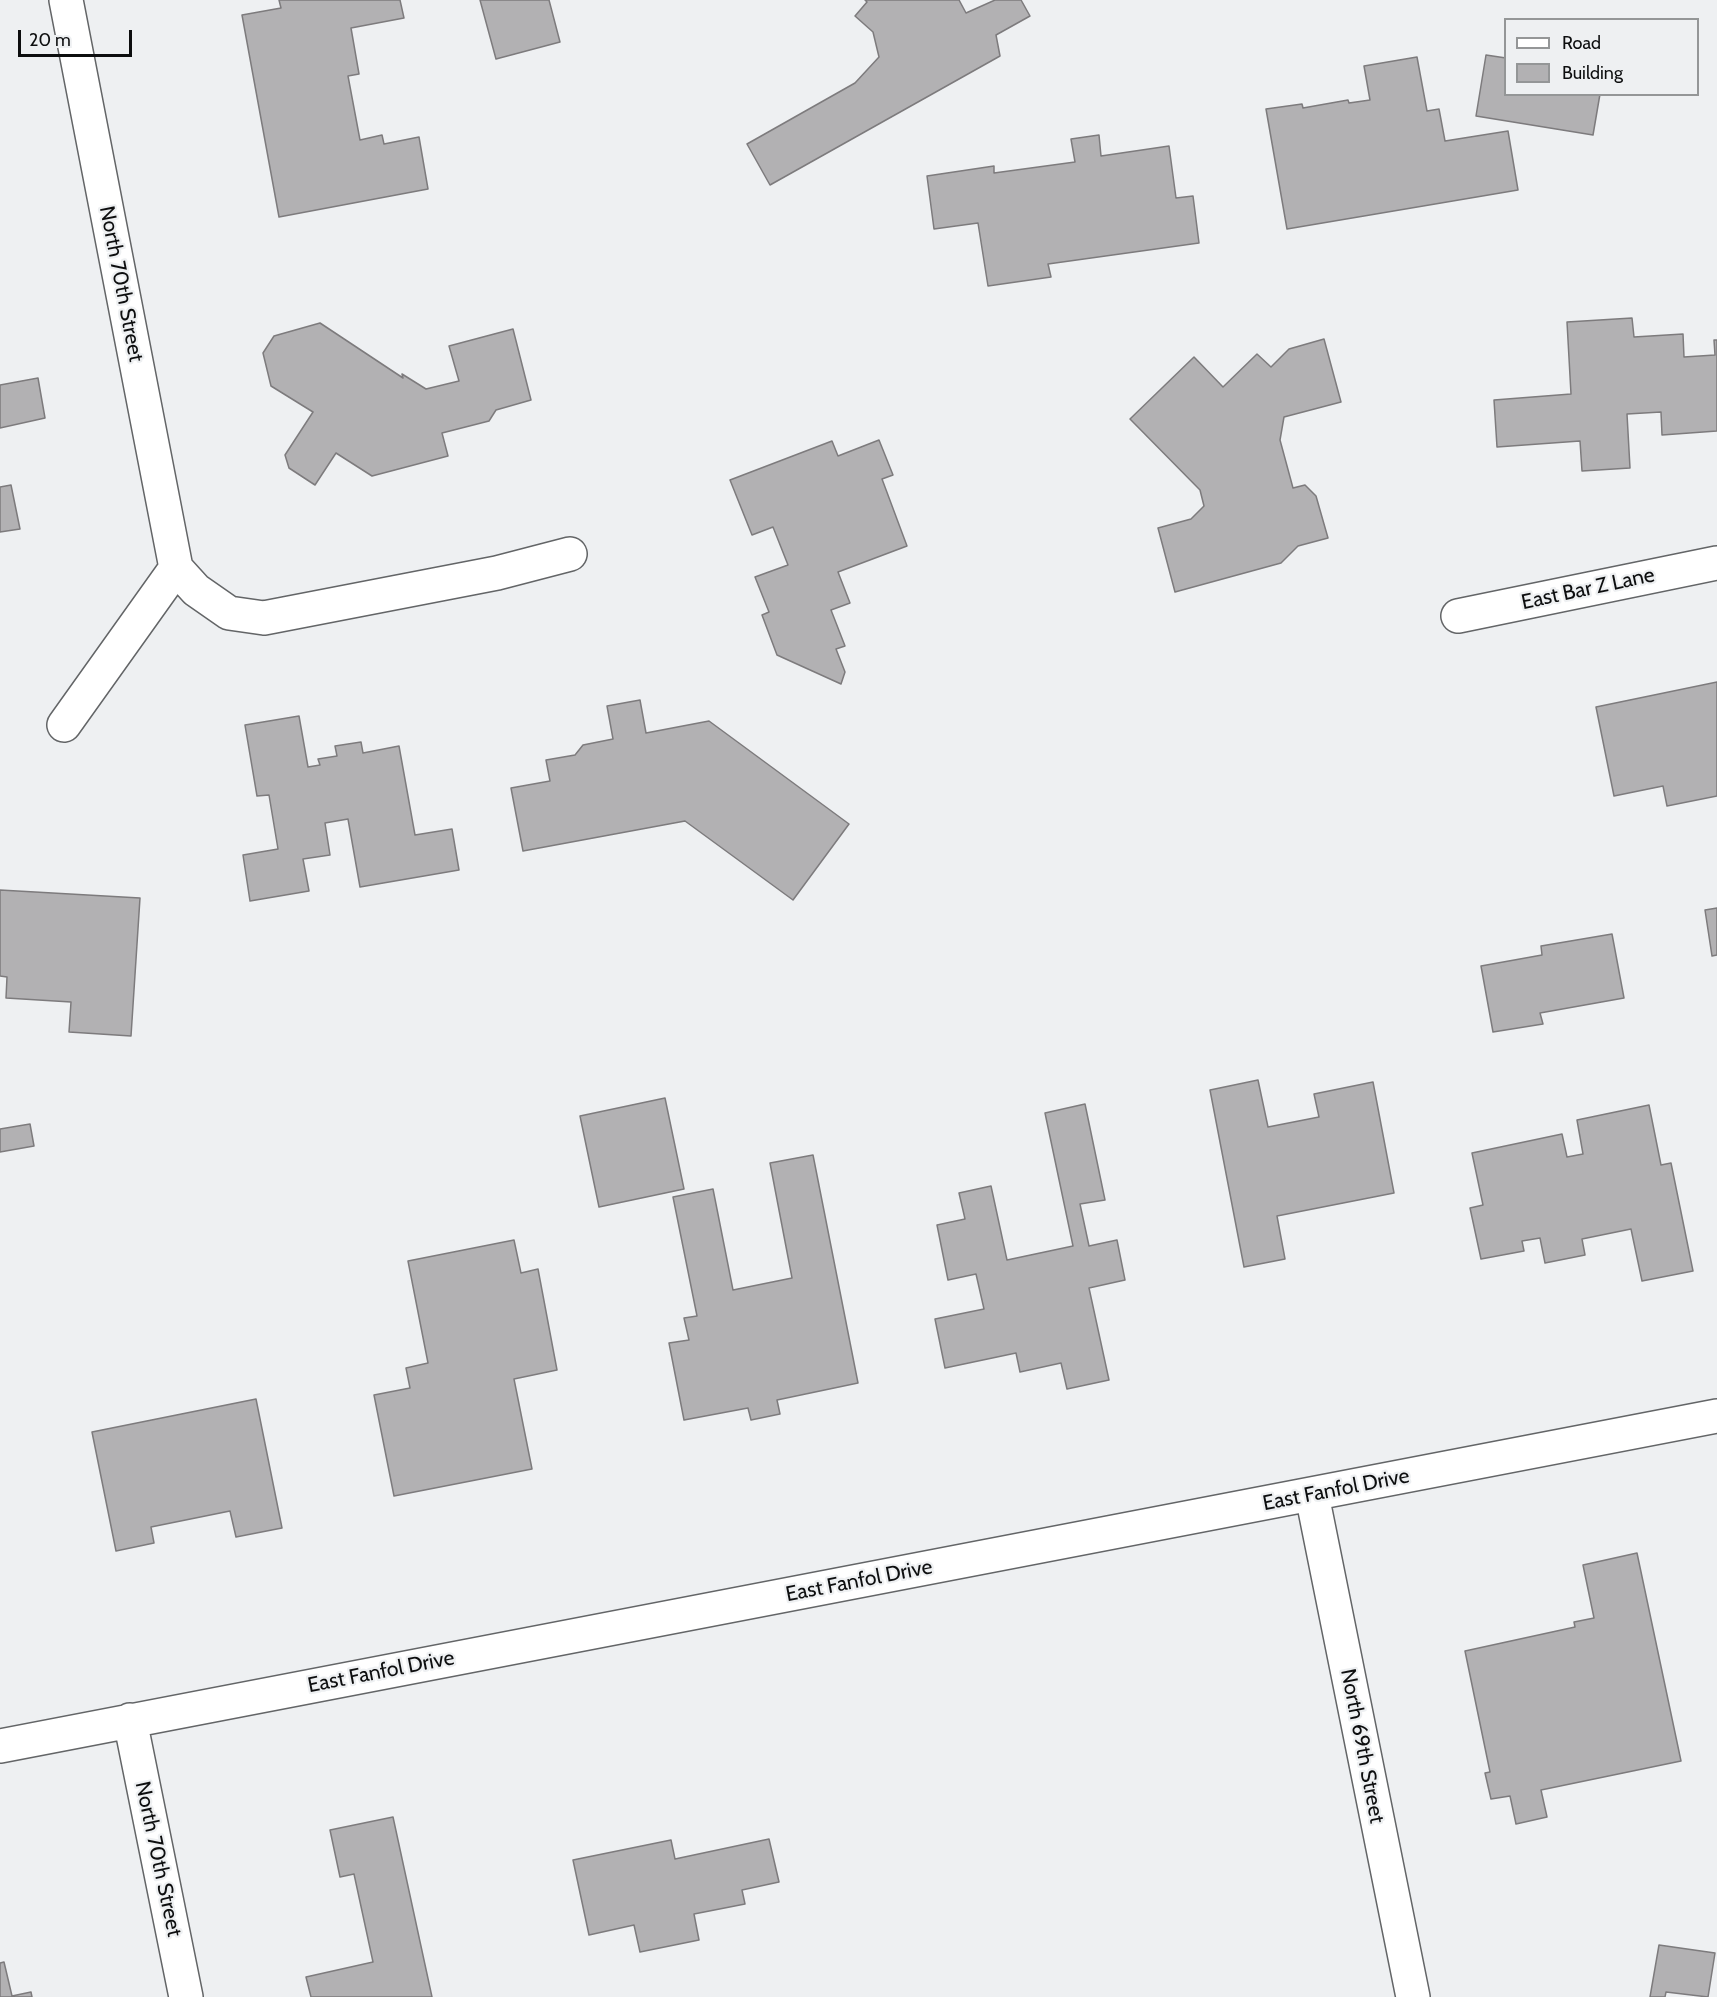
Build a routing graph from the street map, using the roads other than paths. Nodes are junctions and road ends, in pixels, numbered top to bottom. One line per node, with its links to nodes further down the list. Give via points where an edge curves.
1 (66, 0): 4 (street, North 70th Street)
2 (570, 554): 4 (street, via 497,573 264,618 229,614 196,590)
3 (1717, 563): 5 (street, East Bar Z Lane)
4 (176, 568): 6 (street)
5 (1458, 616)
6 (64, 725)
7 (1717, 1416): 8 (street, East Fanfol Drive)
8 (1312, 1495): 9 (street, East Fanfol Drive); 12 (street, North 69th Street)
9 (130, 1720): 10 (street, East Fanfol Drive); 11 (street, North 70th Street)
10 (0, 1746)
11 (186, 1997)
12 (1413, 1997)

